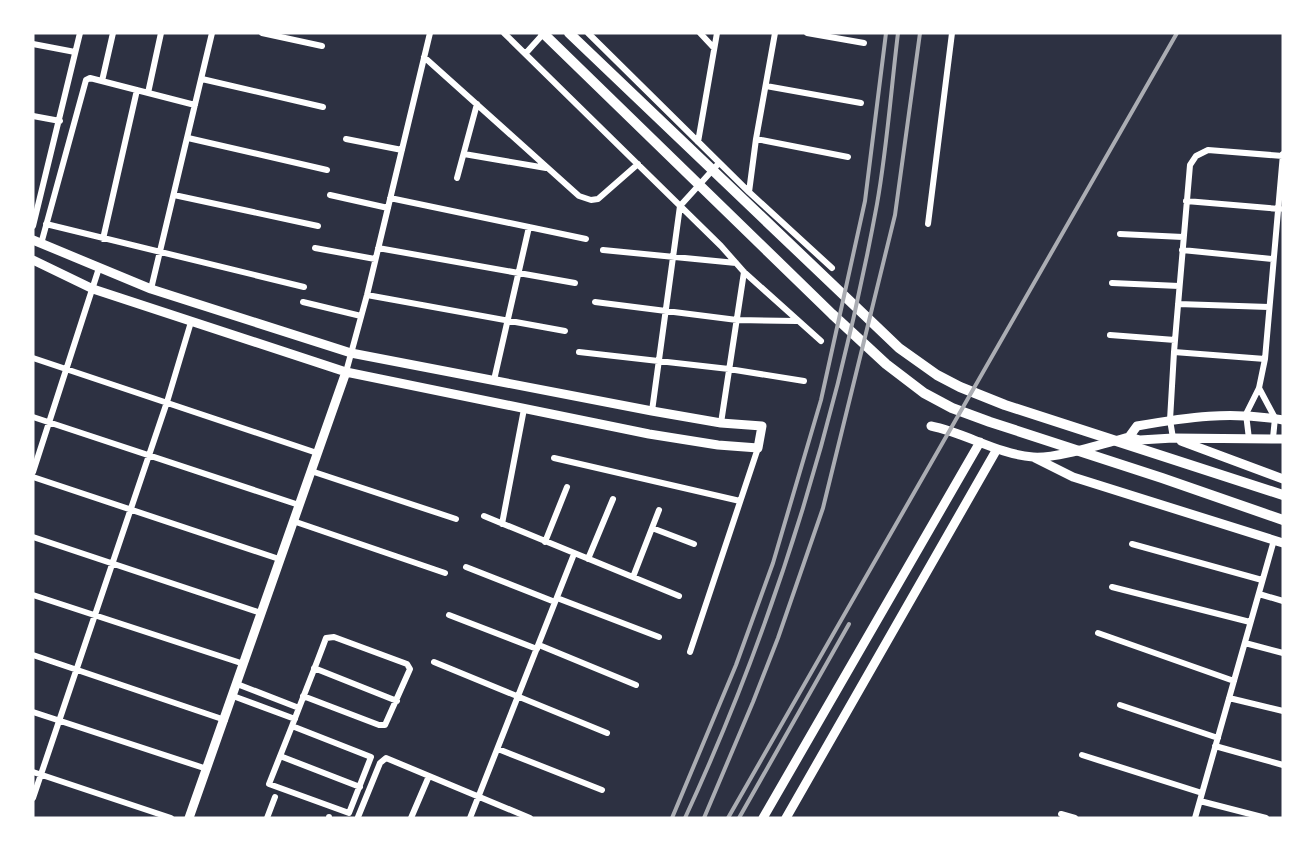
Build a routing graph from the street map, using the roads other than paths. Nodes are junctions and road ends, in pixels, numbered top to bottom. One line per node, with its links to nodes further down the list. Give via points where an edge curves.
1 (80, 33): 20 (street)
2 (113, 33): 24 (street)
3 (161, 33): 27 (street)
4 (212, 33): 23 (street)
5 (262, 33): 18 (street)
6 (430, 33): 22 (street)
7 (504, 33): 21 (street)
8 (543, 33): 21 (street); 147 (main road, via 832,314 924,393 990,422)
9 (569, 33): 139 (main road, via 899,348 937,375 1005,405)
10 (588, 33): 37 (street)
11 (700, 33): 19 (street)
12 (717, 33): 19 (street)
13 (775, 33): 25 (street)
14 (807, 33): 17 (street)
15 (952, 33): 57 (street)
16 (33, 44): 20 (street)
17 (864, 44)
18 (322, 46)
19 (714, 48): 37 (street)
20 (75, 52): 33 (street)
21 (526, 53): 43 (street)
22 (424, 57): 29 (street); 38 (street)
23 (202, 80): 30 (street); 31 (street)
24 (102, 81): 26 (street); 56 (street, via 90,78 84,83)
25 (766, 86): 28 (street); 36 (street)
26 (137, 90): 27 (street); 63 (street)
27 (148, 93): 30 (street)
28 (861, 103)
29 (477, 104): 39 (street); 44 (street)
30 (195, 105): 34 (street)
31 (322, 107)
32 (33, 116): 33 (street)
33 (60, 122): 58 (street)
34 (188, 138): 45 (street); 49 (street)
35 (346, 139): 38 (street)
36 (756, 139): 41 (street); 48 (street)
37 (698, 142): 42 (street)
38 (402, 150): 51 (street)
39 (464, 154): 44 (street); 47 (street)
40 (1283, 155): 46 (street); 52 (street, via 1202,152 1190,165)
41 (848, 157)
42 (719, 163): 48 (street); 53 (street)
43 (638, 164): 44 (street, via 591,201 579,196); 53 (street)
44 (548, 169)
45 (327, 170)
46 (1282, 171): 55 (street)
47 (457, 178)
48 (749, 192): 77 (street)
49 (174, 195): 59 (street); 70 (street)
50 (330, 195): 54 (street)
51 (390, 198): 54 (street); 60 (street)
52 (1186, 201): 55 (street); 62 (street)
53 (680, 206): 71 (street); 75 (street)
54 (388, 208): 67 (street)
55 (1280, 209): 73 (street)
56 (46, 224): 63 (street); 65 (street)
57 (928, 224)
58 (33, 226)
59 (318, 226)
60 (529, 227): 64 (street); 79 (street)
61 (1120, 234): 62 (street)
62 (1183, 237): 69 (street)
63 (103, 239): 70 (street)
64 (586, 239)
65 (37, 242): 76 (street)
66 (315, 248): 72 (street)
67 (378, 248): 72 (street); 79 (street)
68 (603, 250): 71 (street)
69 (1182, 250): 73 (street); 82 (street)
70 (160, 253): 83 (street); 85 (street)
71 (673, 257): 75 (street); 91 (street)
72 (375, 259): 86 (street)
73 (1273, 259): 90 (street)
74 (33, 261): 84 (street)
75 (737, 264): 78 (street)
76 (99, 268): 84 (street); 85 (street)
77 (832, 268)
78 (744, 272): 93 (street); 95 (street)
79 (519, 273): 80 (street); 94 (street)
80 (575, 283)
81 (1112, 283): 82 (street)
82 (1179, 286): 89 (street)
83 (304, 287)
84 (93, 289): 96 (street); 107 (street)
85 (151, 289): 102 (street)
86 (367, 295): 92 (street); 94 (street)
87 (303, 302): 92 (street)
88 (595, 302): 91 (street)
89 (1178, 304): 90 (street); 99 (street)
90 (1269, 307): 105 (street)
91 (666, 311): 93 (street); 106 (street)
92 (361, 316): 102 (street)
93 (736, 320): 95 (street); 108 (street)
94 (507, 321): 97 (street); 110 (street)
95 (798, 321): 100 (street)
96 (191, 322): 109 (street); 113 (street)
97 (564, 332)
98 (1110, 335): 99 (street)
99 (1175, 340): 103 (street)
100 (821, 341)
101 (579, 351): 106 (street)
102 (351, 352): 109 (street); 110 (street)
103 (1174, 352): 105 (street); 119 (street)
104 (33, 358): 107 (street)
105 (1265, 359): 112 (street)
106 (658, 361): 108 (street); 115 (street)
107 (66, 369): 113 (street); 120 (street)
108 (729, 369): 111 (street); 121 (street)
109 (345, 372): 114 (street); 130 (street)
110 (494, 380): 115 (street)
111 (804, 381)
112 (1259, 388): 116 (street); 118 (street)
113 (166, 402): 130 (street); 131 (street)
114 (524, 409): 128 (street, via 718,445); 149 (street)
115 (652, 411): 121 (street)
116 (1246, 414): 118 (street); 119 (street); 125 (street)
117 (33, 417): 120 (street)
118 (1279, 419): 126 (street)
119 (1170, 420): 123 (street, via 1137,426); 124 (street)
120 (48, 422): 131 (street); 135 (street)
121 (721, 423): 128 (street, via 762,426)
122 (931, 426): 127 (street)
123 (1129, 437): 124 (street); 132 (street)
124 (1173, 438): 125 (street); 137 (street)
125 (1249, 439): 126 (street)
126 (1278, 439)
127 (980, 442): 129 (street); 221 (street)
128 (758, 448): 141 (street)
129 (997, 449): 132 (street); 228 (street)
130 (317, 453): 134 (street)
131 (148, 455): 142 (street); 143 (street)
132 (1033, 457): 152 (street, via 1073,477)
133 (554, 458): 141 (street)
134 (311, 471): 142 (street); 146 (street)
135 (33, 472)
136 (33, 477): 143 (street)
137 (1283, 478)
138 (567, 487): 153 (street)
139 (1283, 495)
140 (613, 499): 158 (street)
141 (740, 501): 178 (street)
142 (299, 505): 148 (street)
143 (130, 510): 157 (street); 159 (street)
144 (659, 510): 150 (street)
145 (484, 516): 149 (street)
146 (456, 519)
147 (1283, 520)
148 (293, 521): 157 (street); 161 (street)
149 (502, 524): 153 (street)
150 (652, 528): 154 (street); 162 (street)
151 (33, 537): 159 (street)
152 (1278, 541): 163 (street)
153 (545, 542): 156 (street)
154 (694, 544)
155 (1132, 544): 163 (street)
156 (574, 554): 158 (street); 168 (street)
157 (279, 559): 170 (street)
158 (588, 559): 162 (street)
159 (112, 564): 170 (street); 171 (street)
160 (466, 567): 168 (street)
161 (445, 573)
162 (633, 577): 167 (street)
163 (1263, 580): 165 (street)
164 (1112, 587): 173 (street)
165 (1258, 594): 169 (street); 173 (street)
166 (33, 595): 171 (street)
167 (679, 596)
168 (556, 600): 175 (street); 177 (street)
169 (1283, 601)
170 (261, 613): 182 (street)
171 (95, 615): 182 (street); 184 (street)
172 (449, 615): 177 (street)
173 (1251, 622): 176 (street)
174 (1098, 633): 185 (street)
175 (659, 637)
176 (1245, 643): 179 (street); 185 (street)
177 (538, 647): 187 (street); 190 (street)
178 (690, 652)
179 (1283, 653)
180 (33, 655): 184 (street)
181 (434, 662): 190 (street)
182 (244, 664): 186 (street)
183 (314, 668): 189 (street); 192 (street); 192 (street, via 329,636 407,664 410,669)
184 (76, 669): 198 (street); 199 (street)
185 (1234, 681): 191 (street)
186 (237, 684): 188 (street); 194 (street)
187 (636, 685)
188 (233, 696): 197 (street); 199 (street)
189 (303, 696): 192 (street, via 382,726 388,724); 194 (street)
190 (518, 697): 201 (street); 204 (street)
191 (1229, 698): 195 (street); 202 (street)
192 (397, 701)
193 (1120, 705): 202 (street)
194 (299, 708): 197 (street)
195 (1283, 711)
196 (33, 712): 198 (street)
197 (295, 719): 200 (street)
198 (59, 720): 208 (street); 210 (street)
199 (225, 720): 208 (street)
200 (292, 726): 206 (street); 212 (street, via 370,755)
201 (607, 733)
202 (1218, 738): 203 (street)
203 (1215, 746): 207 (street); 214 (street)
204 (498, 748): 213 (street); 216 (street)
205 (1082, 755): 214 (street)
206 (280, 756): 212 (street); 212 (street, via 271,786 346,813)
207 (1283, 765)
208 (207, 769): 223 (street)
209 (33, 772): 210 (street)
210 (41, 775): 217 (street); 222 (street)
211 (429, 776): 216 (street); 220 (street, via 383,759); 225 (street)
212 (360, 787)
213 (602, 790)
214 (1202, 793): 218 (street)
215 (275, 797): 224 (street)
216 (479, 797): 226 (street); 227 (street)
217 (33, 798)
218 (1200, 801): 230 (street); 231 (street)
219 (1061, 814): 229 (street)
220 (358, 817)
221 (767, 817)
222 (171, 818)
223 (189, 818)
224 (267, 818)
225 (411, 818)
226 (470, 818)
227 (528, 818)
228 (786, 818)
229 (1075, 818)
230 (1195, 818)
231 (1266, 818)

